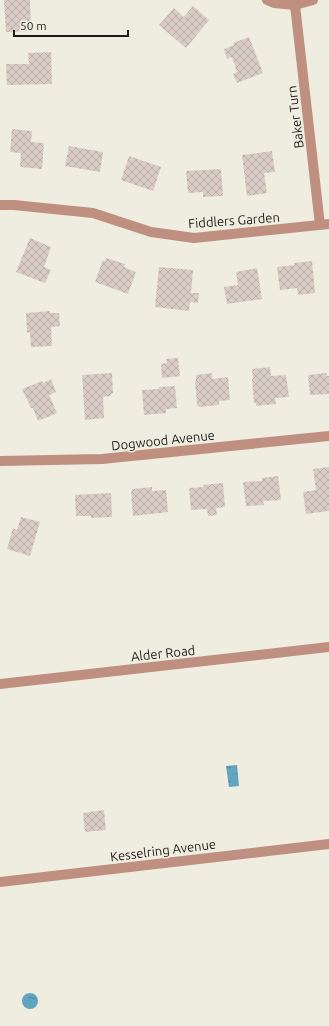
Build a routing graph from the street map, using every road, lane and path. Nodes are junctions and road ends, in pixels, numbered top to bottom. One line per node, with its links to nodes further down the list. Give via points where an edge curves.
1 (267, 0): 3 (street)
2 (313, 0): 3 (street)
3 (295, 5): 5 (street, Baker Turn)
4 (0, 205): 5 (street, Fiddlers Garden, via 93,213 151,232 194,238)
5 (325, 225)
6 (329, 436): 7 (street, Dogwood Avenue, via 102,459)
7 (0, 461)
8 (329, 647): 9 (street, Alder Road)
9 (0, 684)
10 (329, 844): 11 (street, Kesselring Avenue)
11 (0, 882)

